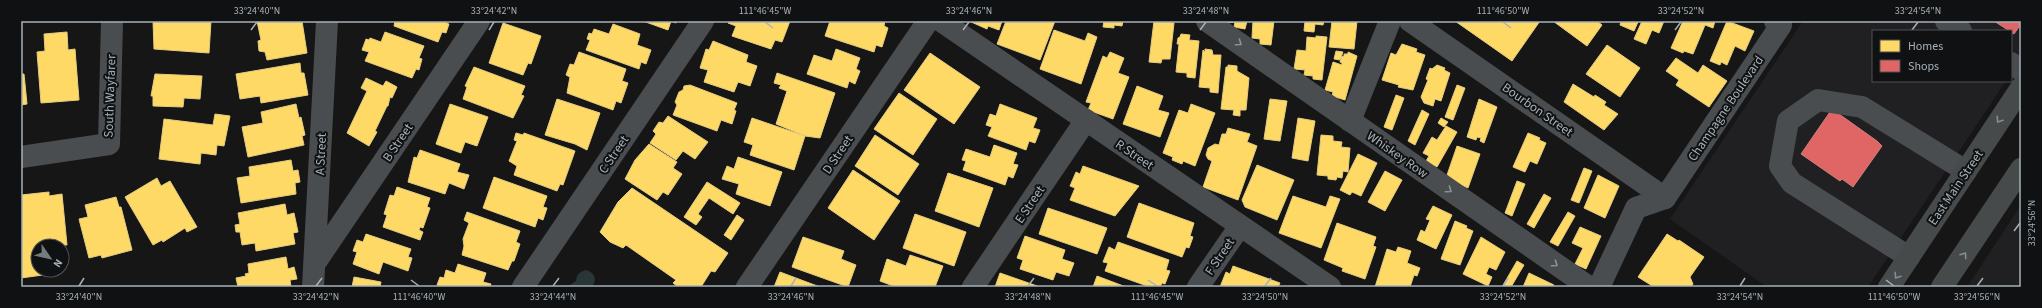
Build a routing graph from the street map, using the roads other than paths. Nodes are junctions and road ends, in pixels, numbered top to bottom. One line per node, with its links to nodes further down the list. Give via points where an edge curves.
1 (327, 21): 24 (street, A Street)
2 (478, 21): 24 (street, B Street)
3 (703, 21): 26 (street, C Street)
4 (928, 21): 27 (street, D Street)
5 (940, 21): 16 (street, R Street)
6 (1207, 21): 17 (street, Whiskey Row, one-way to 17)
7 (1390, 21): 17 (street)
8 (1410, 21): 21 (street, Bourbon Street)
9 (1775, 21): 21 (street, Champagne Boulevard, via 1781,25)
10 (1946, 21): 12 (street)
11 (111, 27): 18 (street, South Wayfarer, via 109,144)
12 (1960, 30)
13 (2012, 64): 14 (street)
14 (2021, 70)
15 (2021, 88): 20 (main road, East Main Street, one-way to 20)
16 (1086, 120): 22 (street, R Street); 28 (street, E Street)
17 (1350, 121): 31 (street, Whiskey Row, one-way to 31)
18 (21, 158)
19 (2021, 169): 34 (main road, one-way to 19)
20 (1966, 171): 23 (main road, East Main Street); 23 (street, via 1862,107 1818,100 1788,121 1780,166 1792,183)
21 (1665, 198): 32 (street, via 1636,208)
22 (1240, 226): 29 (street, F Street); 30 (street, R Street)
23 (1909, 257): 33 (main road, East Main Street, one-way to 33)
24 (315, 263): 25 (street, A Street)
25 (313, 287)
26 (523, 287)
27 (747, 287)
28 (973, 287)
29 (1198, 287)
30 (1330, 287)
31 (1589, 287)
32 (1599, 287)
33 (1889, 287)
34 (1942, 287)

